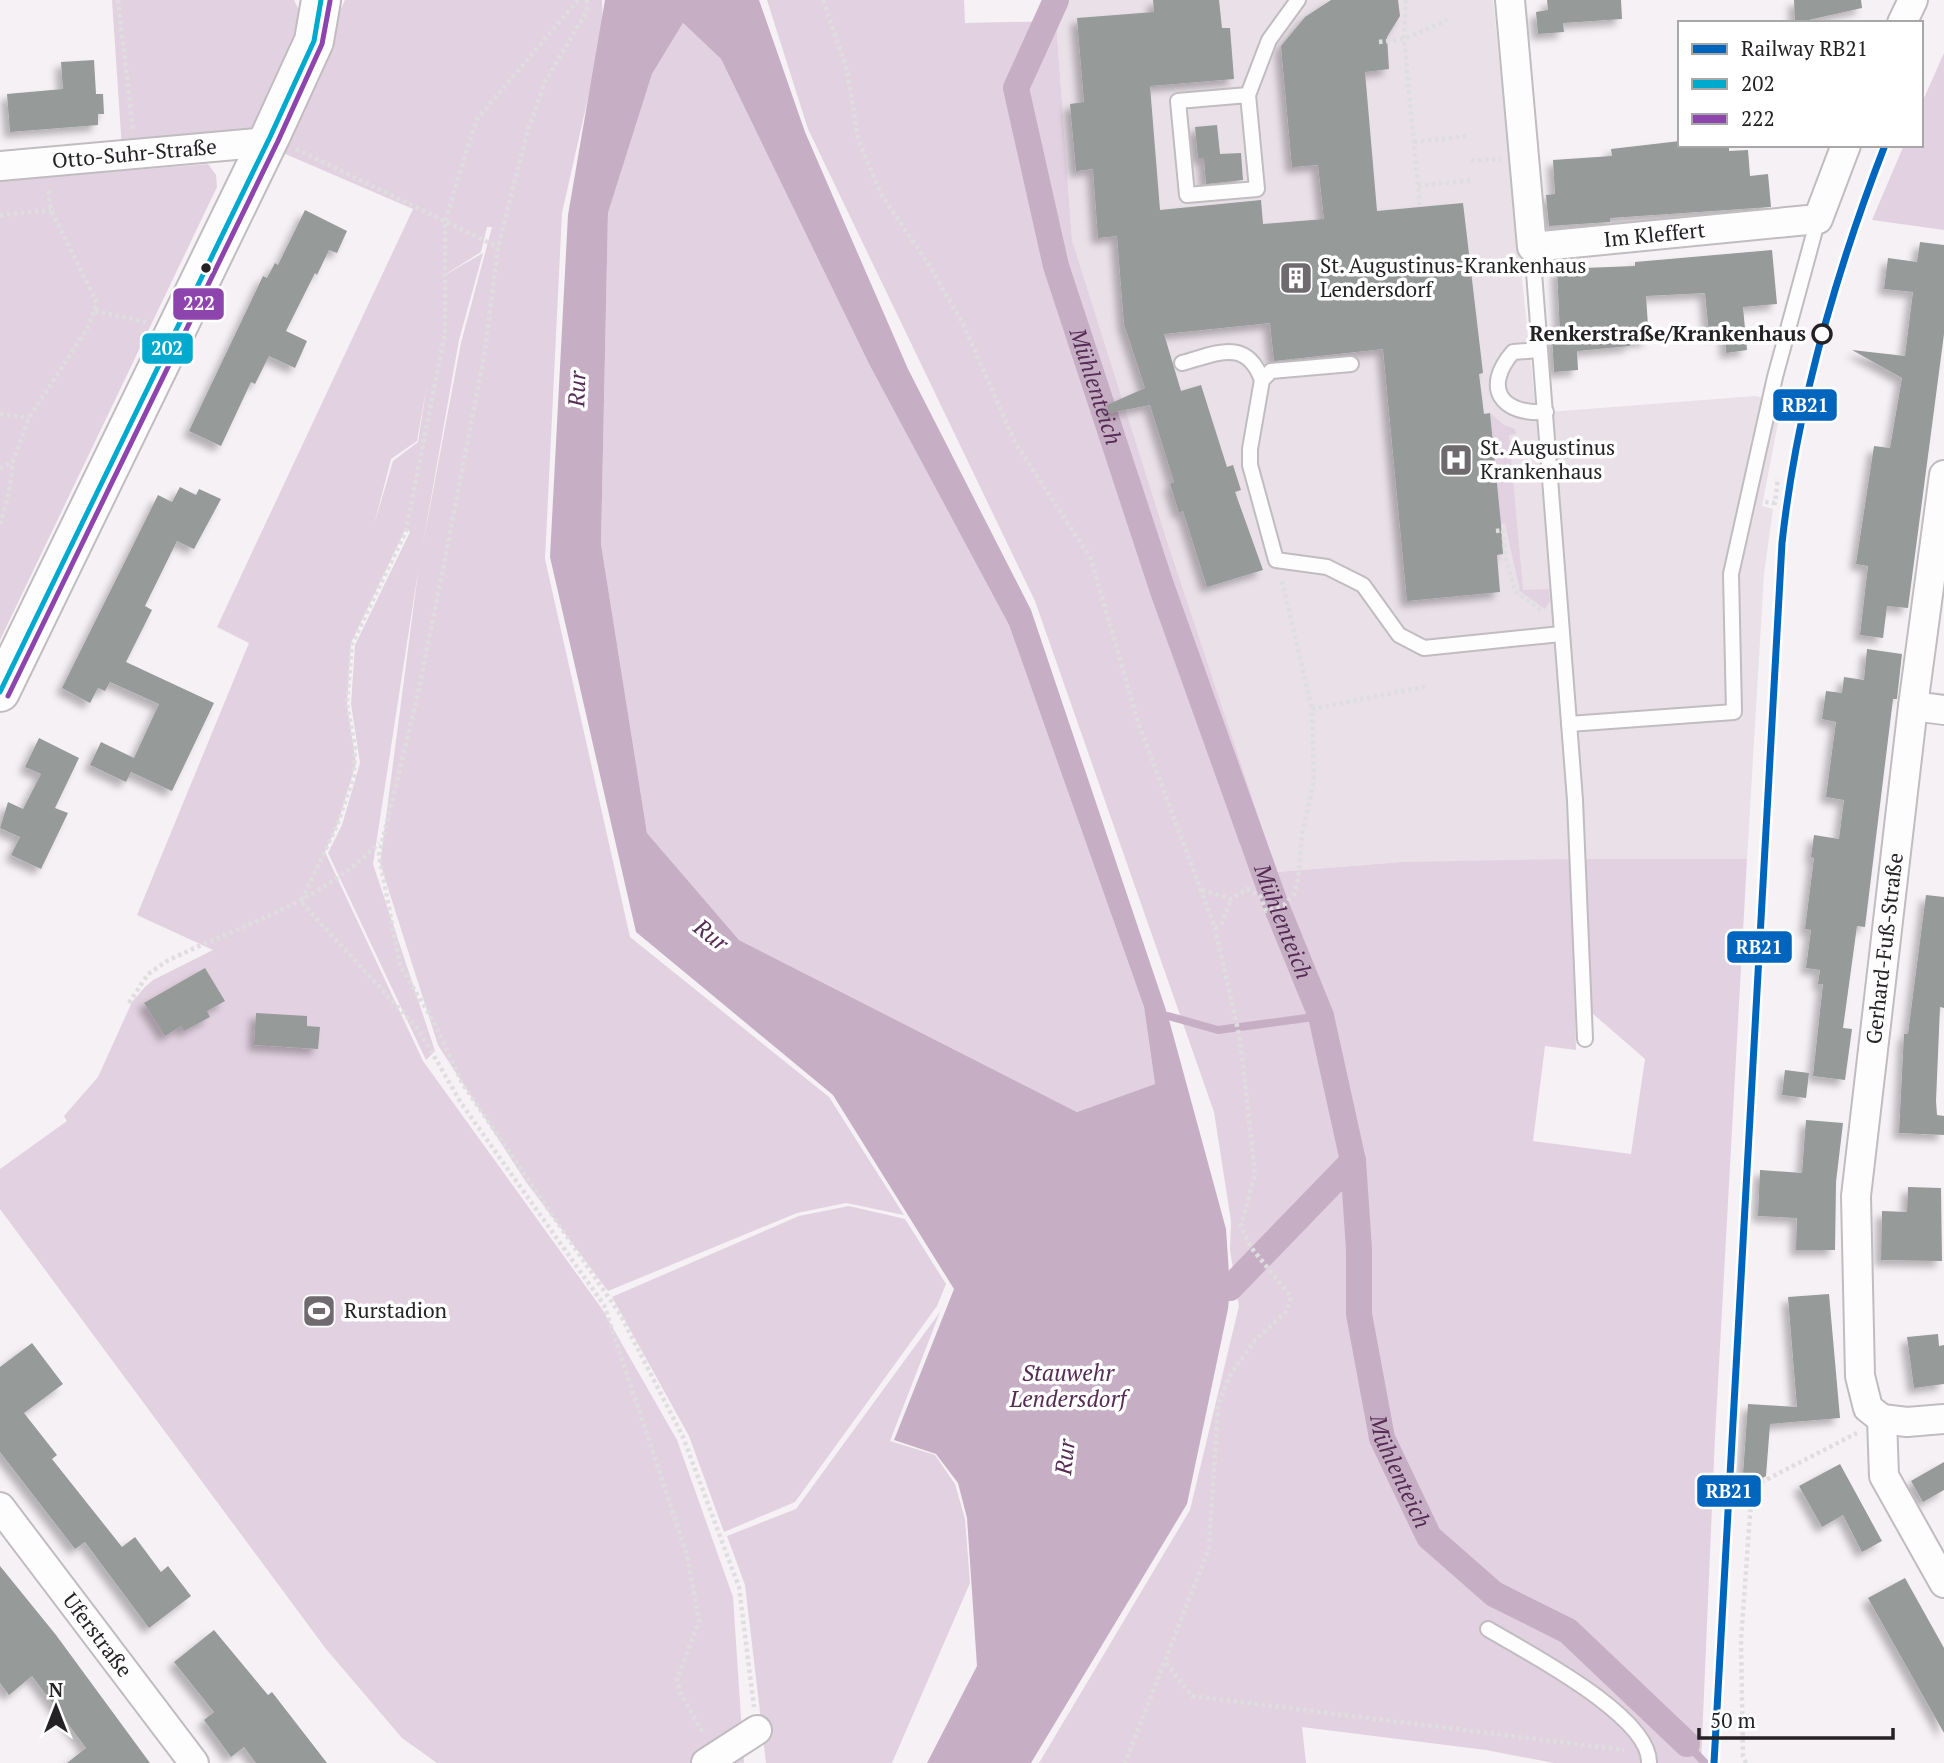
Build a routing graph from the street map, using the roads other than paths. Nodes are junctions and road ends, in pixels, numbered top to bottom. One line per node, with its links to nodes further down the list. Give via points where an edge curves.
1 (321, 0): 7 (street, via 314,41)
2 (1298, 0): 6 (lane, via 1269,40)
3 (1510, 0): 11 (street)
4 (1913, 0): 5 (street)
5 (1903, 21)
6 (1248, 94): 6 (lane, via 1178,101 1187,195 1257,189)
7 (269, 139): 9 (street, Otto-Suhr-Straße, via 135,156); 19 (street)
8 (1845, 147): 10 (street)
9 (0, 166)
10 (1818, 219): 11 (street, Im Kleffert); 22 (lane, via 1772,389 1731,574 1734,712)
11 (1532, 247): 12 (lane)
12 (1539, 350): 16 (lane); 16 (lane, via 1513,352 1500,371 1500,394 1507,406 1516,410)
13 (1182, 363): 15 (lane, via 1234,351 1253,361)
14 (1351, 364): 15 (lane, via 1271,371)
15 (1262, 380): 18 (lane, via 1250,465 1276,560 1327,567 1363,585 1399,635 1424,648)
16 (1546, 412): 18 (lane)
17 (1944, 475): 20 (street, Gerhard-Fuß-Straße)
18 (1561, 638): 22 (lane)
19 (0, 692)
20 (1913, 706): 21 (street); 24 (street, Gerhard-Fuß-Straße, via 1856,1196 1860,1376 1868,1408)
21 (1944, 710)
22 (1569, 724): 23 (lane)
23 (1585, 1039)
24 (1882, 1419): 25 (street); 27 (street, via 1884,1476)
25 (1944, 1419)
26 (0, 1507): 32 (street, Uferstraße)
27 (1944, 1583)
28 (1488, 1629): 31 (lane, via 1614,1708 1636,1730)
29 (757, 1730): 30 (street)
30 (711, 1759)
31 (1650, 1759)
32 (194, 1763)

